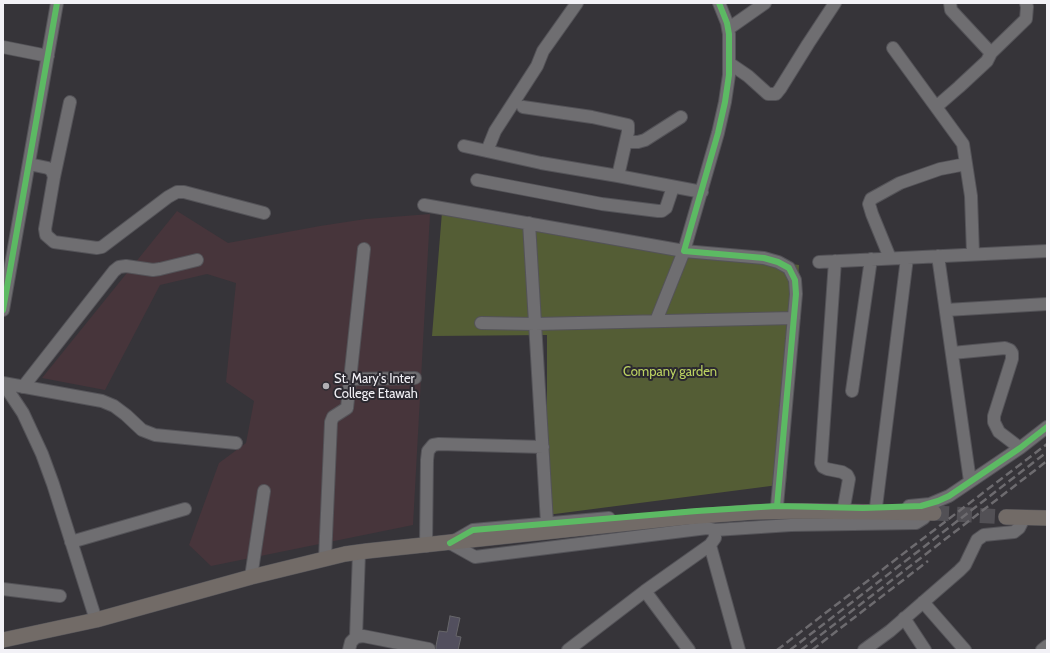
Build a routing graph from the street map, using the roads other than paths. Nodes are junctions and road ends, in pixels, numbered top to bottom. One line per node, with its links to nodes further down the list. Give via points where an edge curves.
1 (58, 3): 12 (street)
2 (577, 3): 20 (street, via 543,51 537,66 495,131)
3 (719, 3): 8 (street)
4 (765, 3): 8 (street)
5 (835, 3): 13 (street, via 776,94 768,94)
6 (950, 3): 11 (street, via 951,10)
7 (1026, 3): 11 (street, via 1026,19)
8 (728, 29): 13 (street)
9 (3, 47): 12 (street)
10 (893, 48): 15 (street)
11 (991, 52): 15 (street, via 987,60)
12 (48, 56): 21 (street)
13 (729, 63): 27 (street, via 725,102)
14 (70, 102): 24 (street)
15 (936, 106): 22 (street, via 963,144)
16 (523, 107): 18 (street, via 626,124 629,127)
17 (681, 117): 18 (street, via 645,140)
18 (626, 142): 23 (street)
19 (464, 146): 20 (street)
20 (487, 151): 23 (street)
21 (29, 164): 24 (street, via 48,168); 43 (street)
22 (966, 164): 34 (street, via 971,196); 36 (street, via 949,166 900,183 871,199 869,204 872,214)
23 (618, 176): 26 (street)
24 (54, 177): 29 (street, via 45,229 46,235 54,242 102,247 168,196 177,192)
25 (477, 180): 26 (street, via 602,204 658,211 666,208)
26 (673, 187): 27 (street)
27 (702, 192): 32 (street)
28 (424, 205): 30 (street)
29 (264, 213)
30 (529, 223): 32 (street); 48 (street)
31 (364, 249): 51 (street)
32 (684, 251): 45 (street, via 764,258 789,268 795,280); 46 (street)
33 (1047, 251): 34 (street)
34 (972, 254): 35 (street)
35 (938, 256): 37 (street); 44 (street)
36 (890, 258): 37 (street); 38 (street)
37 (907, 258): 63 (street)
38 (871, 259): 40 (street); 54 (street)
39 (197, 260): 53 (street, via 153,270 119,267)
40 (835, 261): 41 (street); 62 (street, via 821,463 827,469 847,475 849,479)
41 (819, 262)
42 (1047, 304): 44 (street)
43 (3, 310)
44 (946, 310): 49 (street)
45 (794, 318): 46 (street); 61 (street)
46 (656, 321): 48 (street)
47 (481, 323): 48 (street)
48 (535, 324): 57 (street)
49 (952, 353): 58 (street, via 1006,348 1010,350 1012,359 994,422 999,432); 59 (street)
50 (415, 378): 51 (street)
51 (350, 379): 76 (street, via 347,408 333,417 331,422)
52 (3, 383): 53 (street); 71 (street, via 42,454)
53 (23, 387): 56 (street, via 102,401 114,406 142,430 154,435)
54 (852, 391)
55 (1047, 427): 58 (street)
56 (236, 442)
57 (543, 447): 69 (street); 74 (street, via 433,445 428,451 427,460)
58 (1020, 448): 59 (street)
59 (970, 481): 63 (street, via 949,496 930,504)
60 (264, 491): 77 (street)
61 (777, 506): 62 (street); 69 (street)
62 (844, 507): 63 (street)
63 (876, 507)
64 (185, 509): 71 (street)
65 (931, 513): 70 (street, via 916,523 791,525); 72 (main road, via 754,512)
66 (1006, 517): 67 (main road)
67 (1024, 518): 68 (main road); 81 (street, via 1014,532 984,535 977,540 965,564)
68 (1047, 518)
69 (548, 523): 72 (street, via 473,530)
70 (715, 530): 72 (street, via 707,528 475,557); 73 (street, via 715,538)
71 (71, 542): 83 (street)
72 (450, 543): 74 (main road)
73 (710, 545): 79 (street); 91 (street)
74 (426, 546): 75 (main road)
75 (359, 552): 76 (main road); 84 (street)
76 (325, 559): 77 (main road)
77 (251, 576): 83 (main road)
78 (3, 589): 80 (street)
79 (645, 591): 87 (street); 90 (street)
80 (60, 596)
81 (923, 602): 82 (street); 94 (street)
82 (904, 618): 92 (street); 93 (street)
83 (96, 620): 85 (main road)
84 (356, 637): 88 (street, via 373,637); 89 (street, via 351,642)
85 (3, 640)
86 (1047, 646): 95 (street)
87 (683, 648)
88 (429, 649)
89 (349, 650)
90 (568, 650)
91 (739, 650)
92 (864, 650)
93 (925, 650)
94 (965, 650)
95 (1042, 650)

